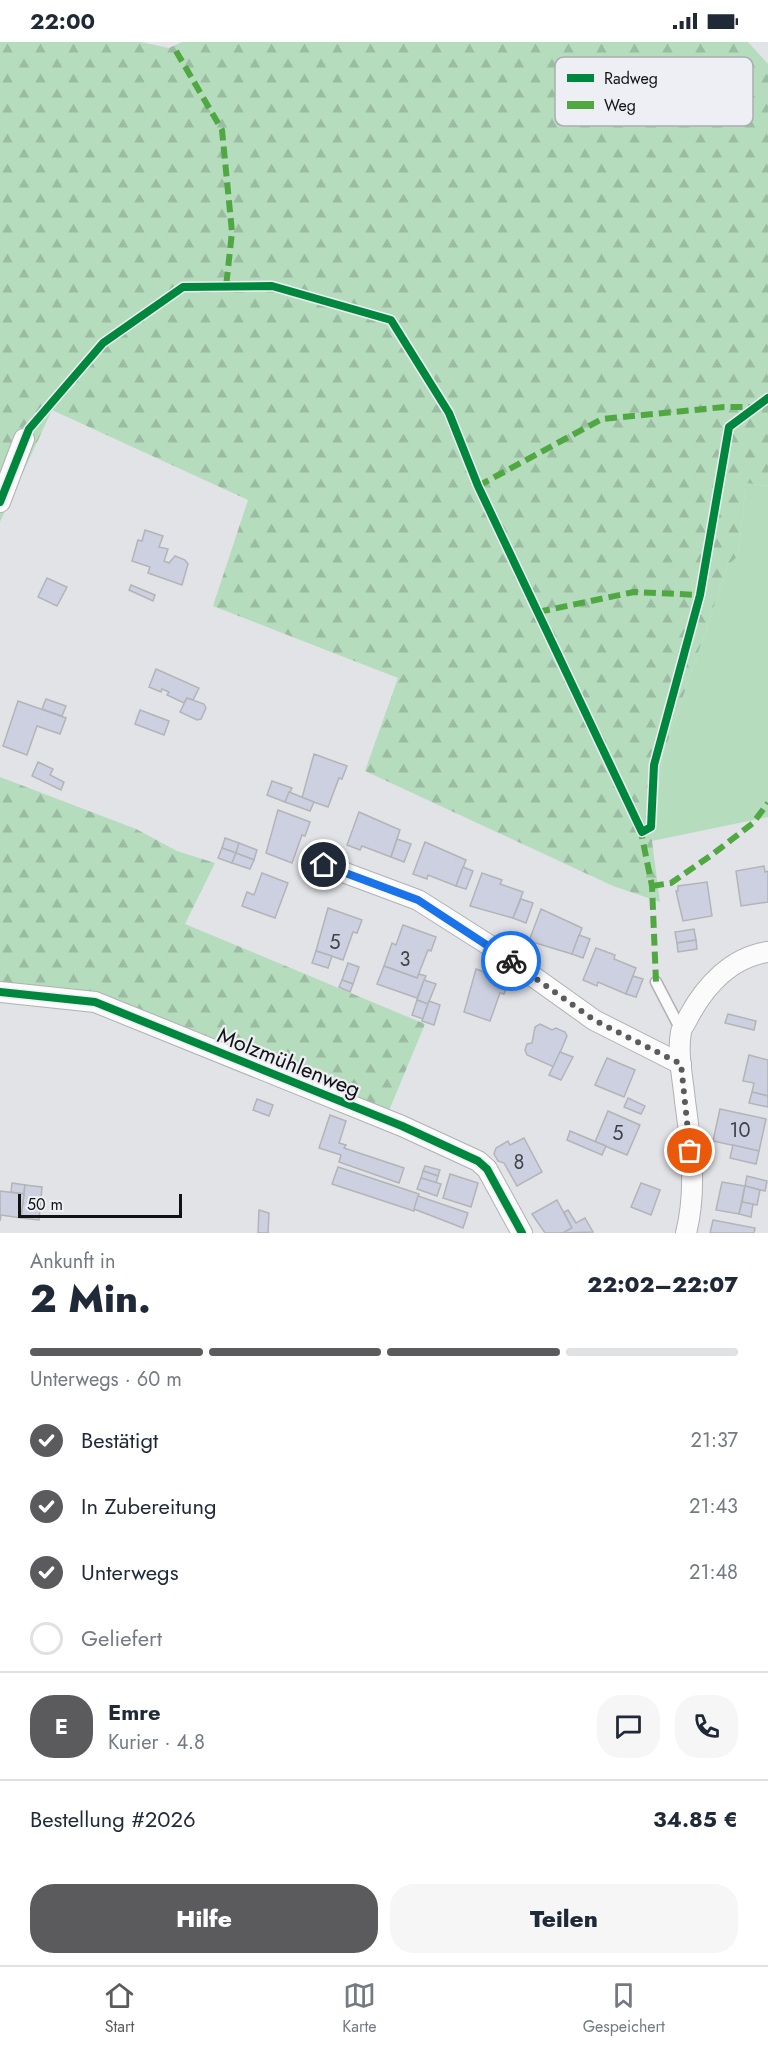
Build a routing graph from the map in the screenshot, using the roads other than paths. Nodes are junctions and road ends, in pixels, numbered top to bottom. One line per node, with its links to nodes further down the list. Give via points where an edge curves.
1 (24, 439): 2 (street)
2 (0, 502)
3 (324, 865): 8 (street, via 418,900 594,1020)
4 (768, 952): 7 (street, via 724,970 700,996)
5 (656, 982): 7 (lane)
6 (0, 992): 9 (street, Molzmühlenweg, via 95,1002 402,1126 478,1161 487,1169)
7 (681, 1031): 8 (street)
8 (681, 1064): 10 (street, via 692,1194)
9 (522, 1233)
10 (687, 1233)

